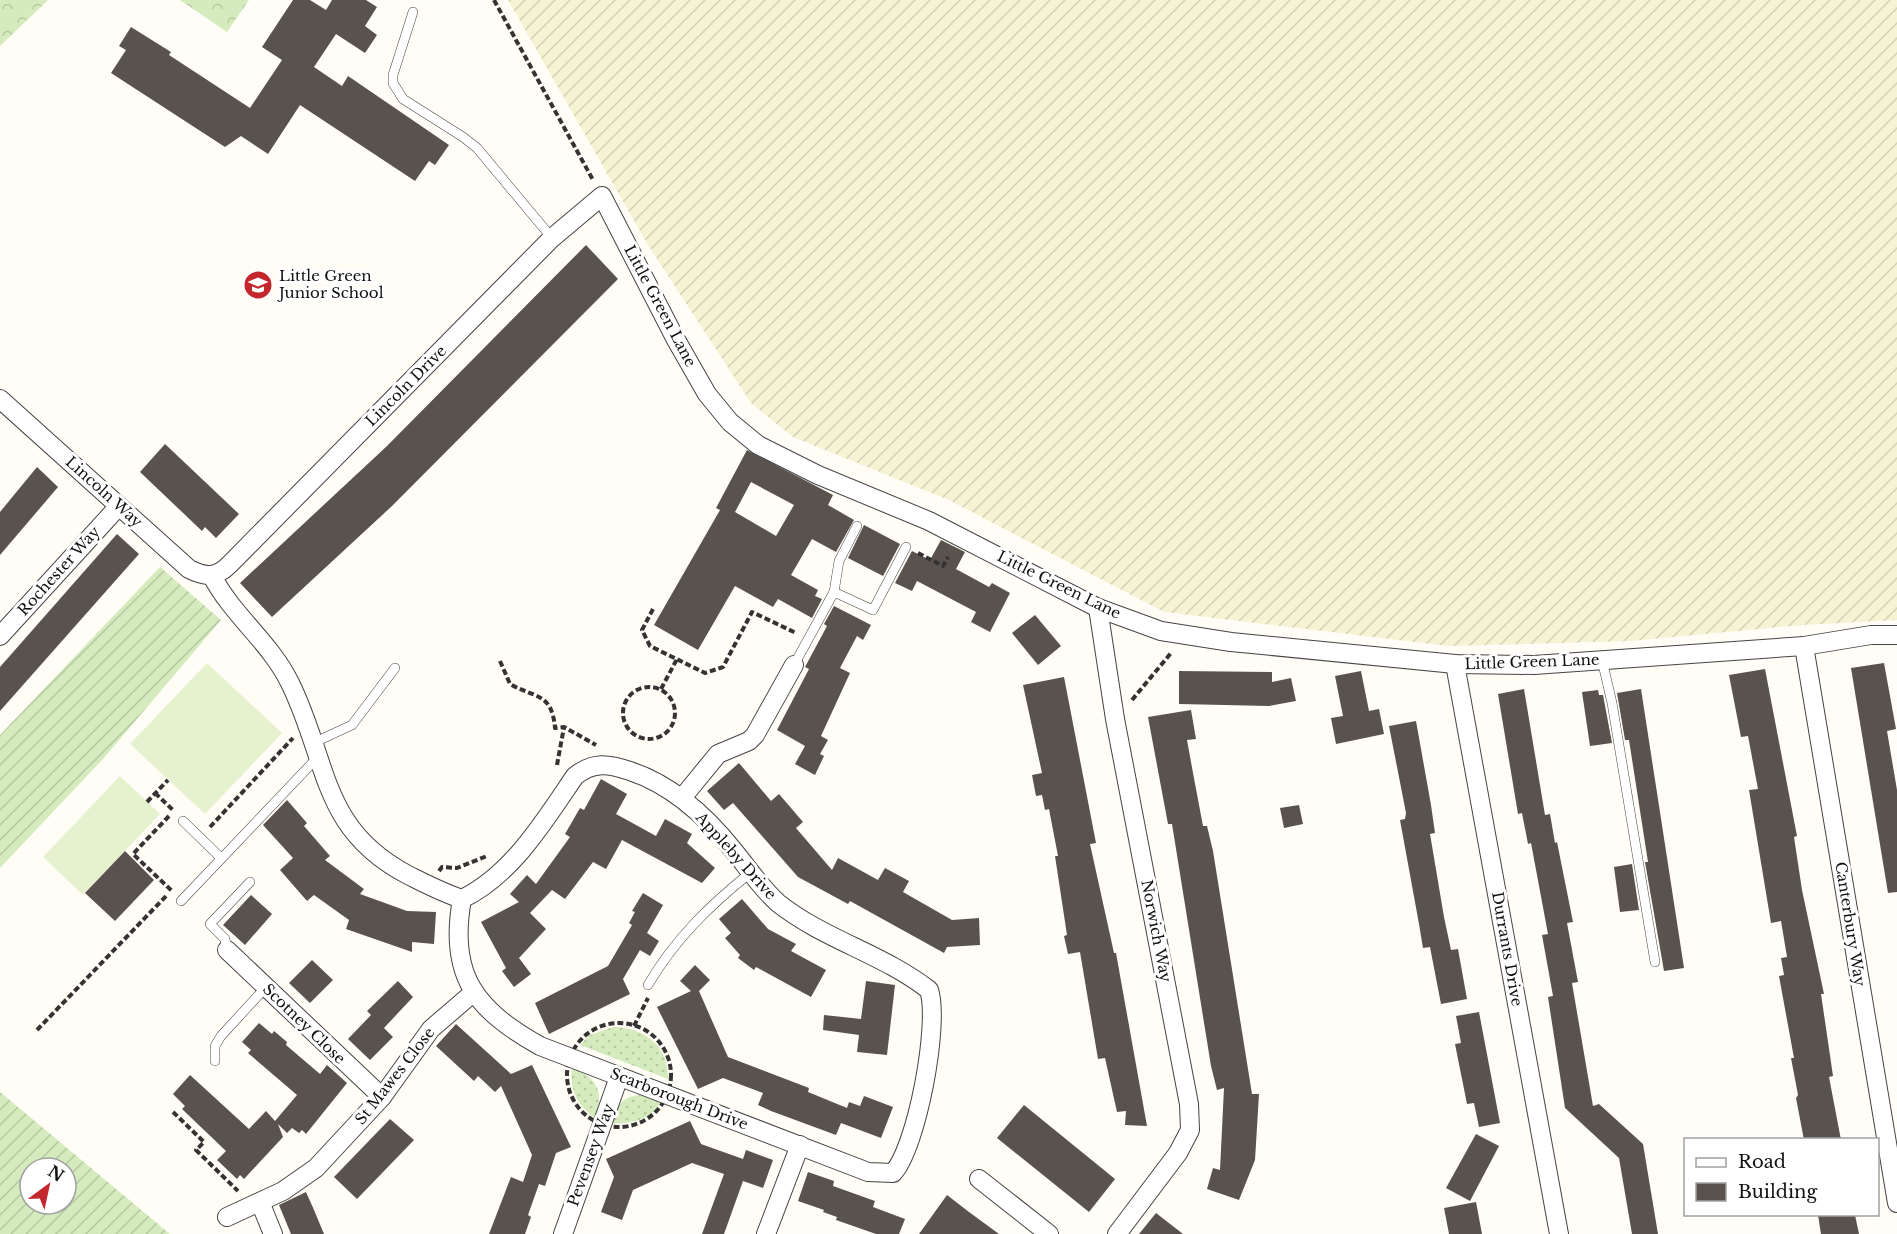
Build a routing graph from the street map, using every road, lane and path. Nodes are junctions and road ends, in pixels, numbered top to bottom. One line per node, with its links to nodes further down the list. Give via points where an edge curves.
1 (494, 0): 3 (path)
2 (414, 12): 4 (lane, via 393,75 397,92 477,148)
3 (602, 196): 4 (street, Lincoln Drive); 12 (street, Little Green Lane, via 707,394 737,428 758,445 808,470 929,521)
4 (552, 238): 10 (street, Lincoln Drive, via 229,565)
5 (0, 399): 6 (street, Lincoln Way)
6 (119, 506): 10 (street, Lincoln Way, via 189,569); 15 (street, Rochester Way)
7 (857, 526): 11 (lane, via 839,561)
8 (906, 547): 9 (path, via 943,566); 11 (lane, via 873,610)
9 (948, 557)
10 (212, 576): 27 (street, via 229,605 272,651)
11 (834, 592): 17 (lane)
12 (1098, 608): 16 (street, Little Green Lane); 26 (street, Norwich Way)
13 (653, 609): 19 (path, via 642,630 650,646)
14 (1897, 635): 18 (street, Little Green Lane, via 1871,635)
15 (0, 636)
16 (1185, 636): 22 (street, Little Green Lane); 26 (path)
17 (808, 639): 19 (path, via 752,612 723,667 705,673); 23 (lane)
18 (1804, 646): 20 (street, Little Green Lane); 61 (street, Canterbury Way)
19 (677, 659): 25 (path)
20 (1602, 660): 22 (street, Little Green Lane, via 1534,665); 48 (lane)
21 (500, 662): 28 (path, via 510,684 543,698 554,716 555,728)
22 (1455, 664): 69 (street, Durrants Drive)
23 (794, 665): 34 (street, via 755,735 718,754)
24 (395, 668): 29 (lane, via 352,725)
25 (661, 689): 25 (path, via 636,690 625,703 623,720 640,738 663,735 673,723 675,708)
26 (1115, 719): 68 (street, Norwich Way, via 1189,1104 1190,1130 1178,1153)
27 (306, 725): 29 (street); 38 (path)
28 (564, 727): 30 (path, via 608,750); 31 (path)
29 (315, 750): 40 (lane); 43 (street, via 351,831 386,863)
30 (614, 766): 34 (street, Appleby Drive, via 641,775); 45 (street, Appleby Drive, via 598,764 575,776 531,839 483,886)
31 (556, 769)
32 (168, 780): 33 (path)
33 (155, 793): 35 (path); 36 (path)
34 (682, 798): 41 (street, Appleby Drive, via 710,823)
35 (147, 802)
36 (174, 811): 37 (path); 44 (path, via 133,854)
37 (183, 821): 38 (lane)
38 (200, 837): 40 (lane)
39 (496, 852): 43 (path, via 457,867 442,867)
40 (221, 858): 46 (lane)
41 (750, 873): 49 (lane, via 683,933); 55 (street, Appleby Drive, via 778,902 801,918 929,990 932,1010)
42 (250, 882): 47 (lane, via 210,924 225,939)
43 (431, 887): 45 (street)
44 (171, 890): 46 (path); 53 (path)
45 (462, 899): 51 (street, Scarborough Drive, via 459,943 464,973)
46 (181, 900)
47 (227, 950): 50 (street, Scotney Close)
48 (1655, 962)
49 (648, 985): 52 (path, via 647,1001)
50 (266, 987): 54 (lane, via 221,1036 215,1046); 57 (street, Scotney Close)
51 (474, 992): 56 (street, Scarborough Drive, via 510,1029 540,1046); 57 (street, St Mawes Close, via 431,1029)
52 (634, 1026)
53 (38, 1030)
54 (215, 1061)
55 (924, 1076): 59 (street, Scarborough Drive, via 908,1147 893,1173 868,1172)
56 (619, 1077): 59 (street, Scarborough Drive); 65 (street, Pevensey Way)
57 (382, 1098): 62 (street, St Mawes Close, via 316,1168)
58 (173, 1112): 62 (path, via 204,1142 196,1150)
59 (800, 1144): 66 (street)
60 (979, 1179): 67 (street)
61 (1897, 1203)
62 (256, 1204): 63 (street, St Mawes Close); 64 (street)
63 (227, 1217)
64 (273, 1234)
65 (563, 1234)
66 (766, 1234)
67 (1049, 1234)
68 (1117, 1234)
69 (1559, 1234)

